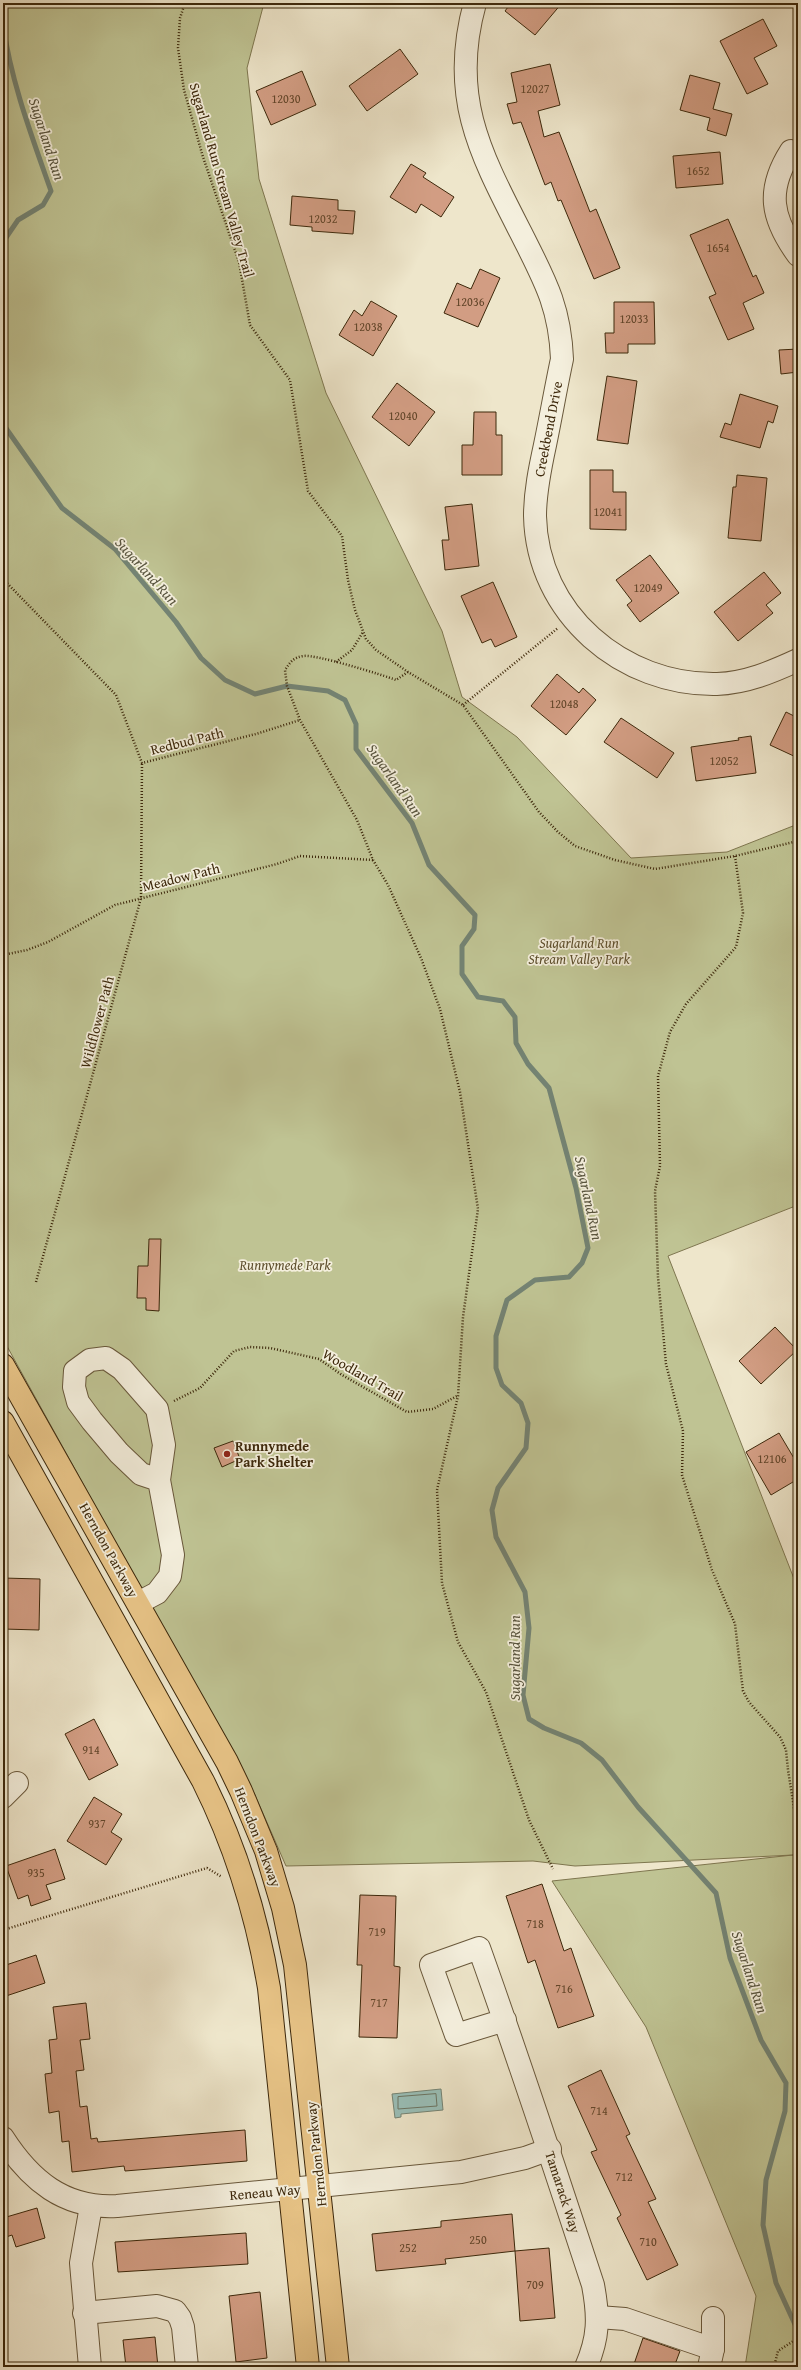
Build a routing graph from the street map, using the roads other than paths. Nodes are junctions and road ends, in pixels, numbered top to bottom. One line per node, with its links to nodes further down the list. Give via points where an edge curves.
1 (475, 3): 4 (street, Creekbend Drive, via 465,55 465,88 471,120 480,148 547,284 556,309 561,337 562,359 536,490 535,517 546,571 557,595 592,639 614,656 638,669 665,678 706,684 744,681)
2 (791, 151): 3 (street, via 782,165 774,201 776,220)
3 (798, 255)
4 (798, 660)
5 (3, 1364): 8 (main road, Herndon Parkway)
6 (3, 1422): 13 (main road, Herndon Parkway, via 203,1781 230,1839 249,1896 264,1957)
7 (159, 1480): 7 (street, via 164,1445 157,1409 122,1369 106,1358 90,1360 76,1370 74,1387 78,1402 118,1453 141,1474); 8 (street, via 173,1555 170,1576 157,1593)
8 (138, 1603): 12 (main road, Herndon Parkway, via 241,1791 275,1878 289,1931 296,1972)
9 (505, 2020): 11 (street, Tamarack Way)
10 (3, 2138): 14 (street, Reneau Way, via 16,2159 46,2186)
11 (550, 2149): 12 (street, Reneau Way, via 517,2160 461,2172); 16 (street, Tamarack Way, via 593,2285)
12 (319, 2187): 13 (street, Reneau Way); 22 (main road, Herndon Parkway)
13 (290, 2189): 14 (street, Reneau Way, via 116,2206); 21 (main road, Herndon Parkway)
14 (91, 2206): 15 (street, via 81,2263)
15 (84, 2313): 19 (street); 20 (street, via 157,2306 174,2311 183,2327)
16 (598, 2317): 18 (street, via 632,2321); 23 (street, Tamarack Way, via 594,2348)
17 (713, 2318): 18 (street)
18 (711, 2358)
19 (90, 2367)
20 (187, 2367)
21 (308, 2367)
22 (338, 2367)
23 (586, 2367)

